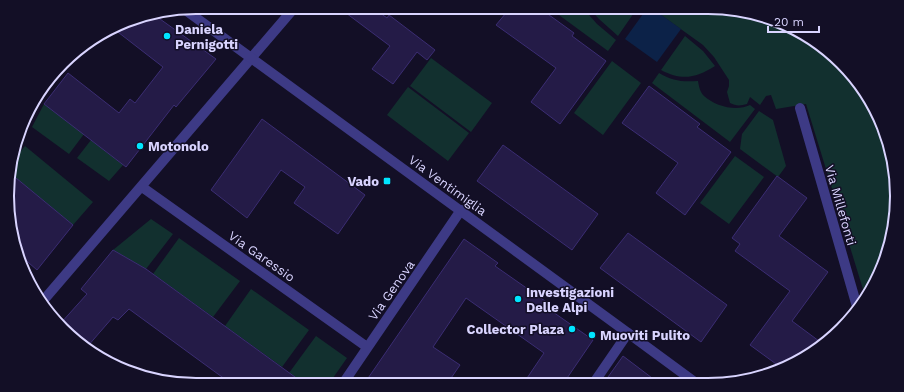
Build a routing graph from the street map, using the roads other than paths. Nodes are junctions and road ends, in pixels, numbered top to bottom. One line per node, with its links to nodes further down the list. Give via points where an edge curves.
1 (191, 14): 3 (street, Via Ventimiglia)
2 (289, 14): 3 (street)
3 (251, 58): 5 (street); 6 (street, Via Ventimiglia)
4 (800, 108): 8 (street, Via Millefonti)
5 (142, 187): 7 (street); 10 (street, Via Garessio)
6 (461, 210): 9 (street, Via Ventimiglia); 10 (street, Via Genova)
7 (46, 298)
8 (856, 302)
9 (628, 333): 12 (street); 13 (street, Via Ventimiglia)
10 (367, 347): 11 (street, Via Genova)
11 (347, 378)
12 (597, 378)
13 (688, 378)

